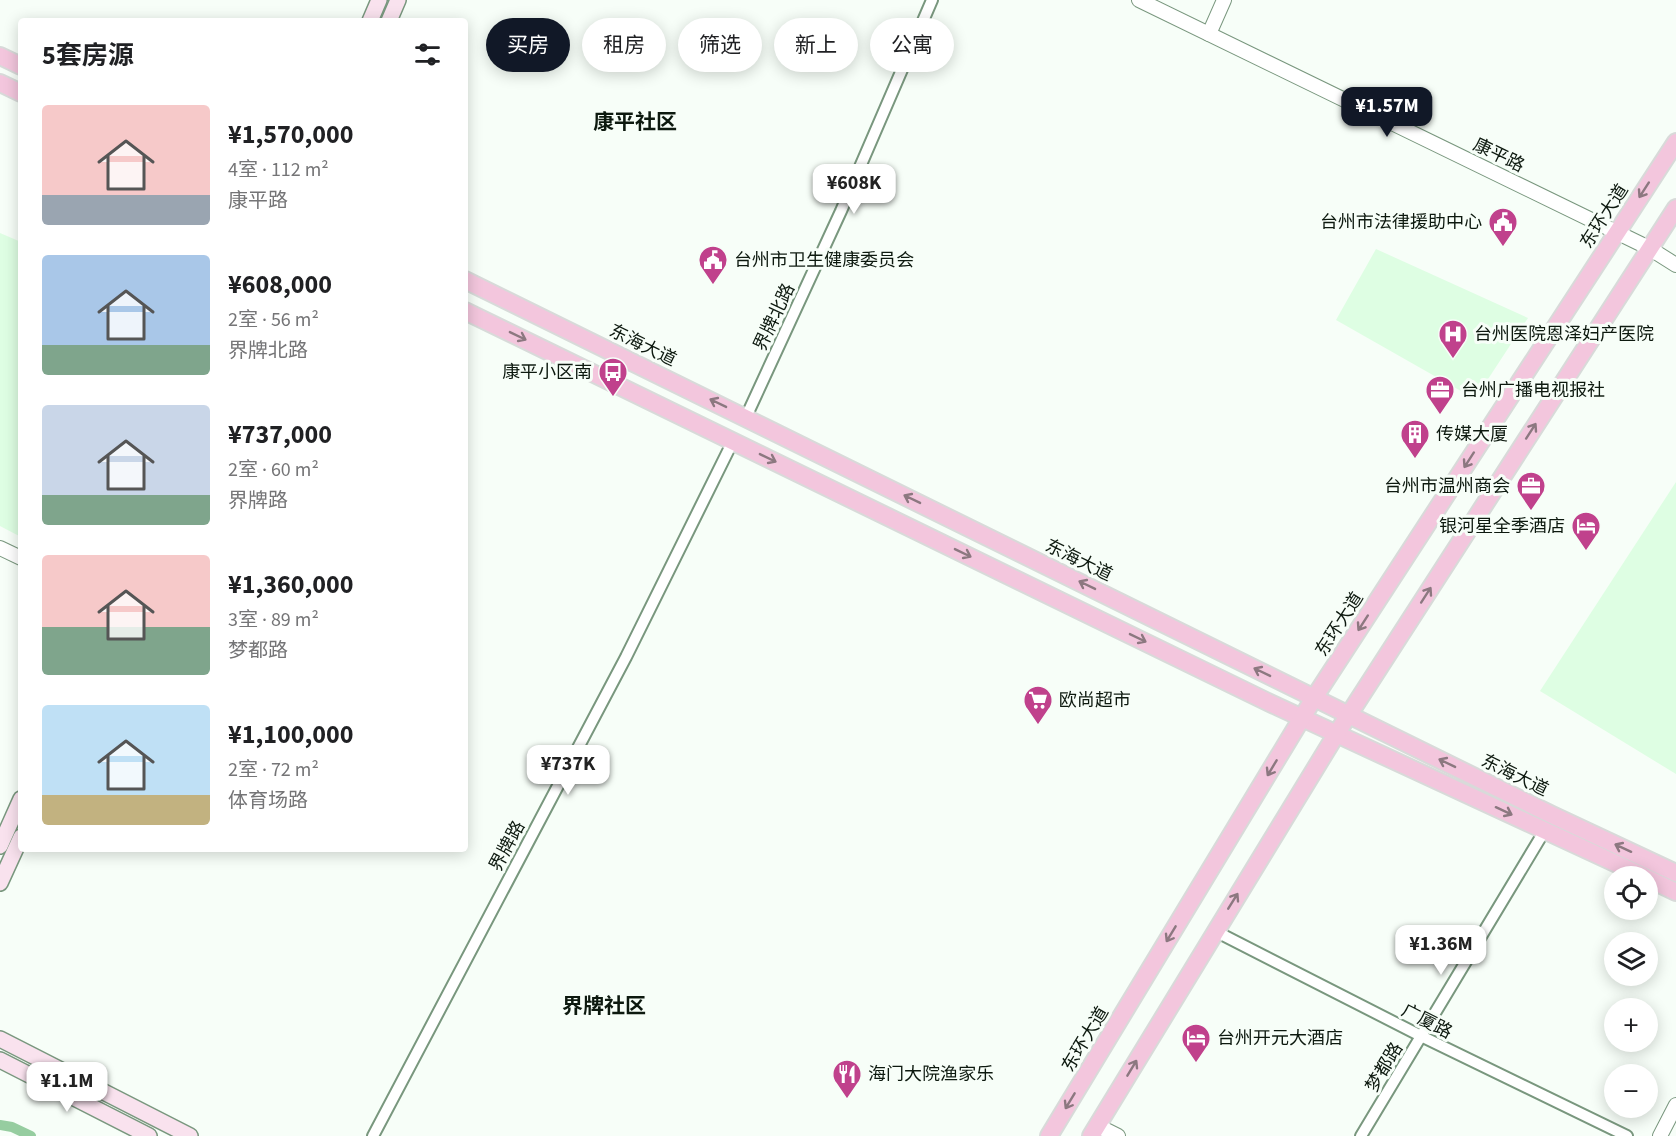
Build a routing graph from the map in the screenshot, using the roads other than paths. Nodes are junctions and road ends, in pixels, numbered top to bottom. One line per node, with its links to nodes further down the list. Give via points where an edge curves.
1 (379, 0): 6 (main road)
2 (398, 0): 7 (main road)
3 (932, 0): 20 (street, 界牌北路)
4 (1139, 0): 8 (street, 康平路)
5 (1224, 0): 8 (street)
6 (371, 18)
7 (390, 18)
8 (1209, 34): 15 (street, 康平路)
9 (0, 56): 10 (main road)
10 (18, 65)
11 (0, 83): 12 (main road)
12 (18, 92)
13 (1676, 141): 15 (main road, 东环大道, one-way to 15)
14 (1676, 208): 16 (main road)
15 (1617, 232): 16 (street, 康平路); 24 (main road, 东环大道, one-way to 24)
16 (1649, 248): 17 (street, 康平路); 25 (main road, one-way to 16)
17 (1676, 265)
18 (468, 281): 20 (main road, 东海大道, one-way to 18)
19 (468, 311): 21 (main road, 东海大道, one-way to 21)
20 (746, 417): 24 (main road, 东海大道, one-way to 20)
21 (733, 441): 26 (main road, 东海大道, one-way to 26); 45 (street, 界牌路, via 626,657)
22 (0, 548): 23 (street)
23 (18, 557)
24 (1314, 698): 25 (main road, 东海大道); 26 (main road, 东环大道)
25 (1349, 715): 27 (main road); 33 (main road, 东海大道, one-way to 25)
26 (1302, 717): 27 (main road, 东海大道); 46 (main road, 东环大道, one-way to 46)
27 (1337, 733): 29 (main road, 东海大道, one-way to 29); 37 (main road, one-way to 27)
28 (18, 806): 31 (main road)
29 (1545, 830): 32 (main road, 东海大道); 38 (street, 梦都路)
30 (18, 844): 34 (main road)
31 (0, 846)
32 (1622, 866)
33 (1676, 873)
34 (0, 883)
35 (1658, 883): 36 (main road)
36 (1676, 892)
37 (1215, 931): 38 (street, 广厦路); 42 (main road, one-way to 37)
38 (1421, 1036): 48 (street, 梦都路); 49 (street, 广厦路)
39 (0, 1039): 44 (main road)
40 (0, 1060): 43 (main road)
41 (1676, 1105): 50 (street)
42 (1095, 1131): 47 (street)
43 (149, 1136)
44 (190, 1136)
45 (373, 1136)
46 (1049, 1136)
47 (1118, 1136)
48 (1361, 1136)
49 (1627, 1136)
50 (1660, 1136)

